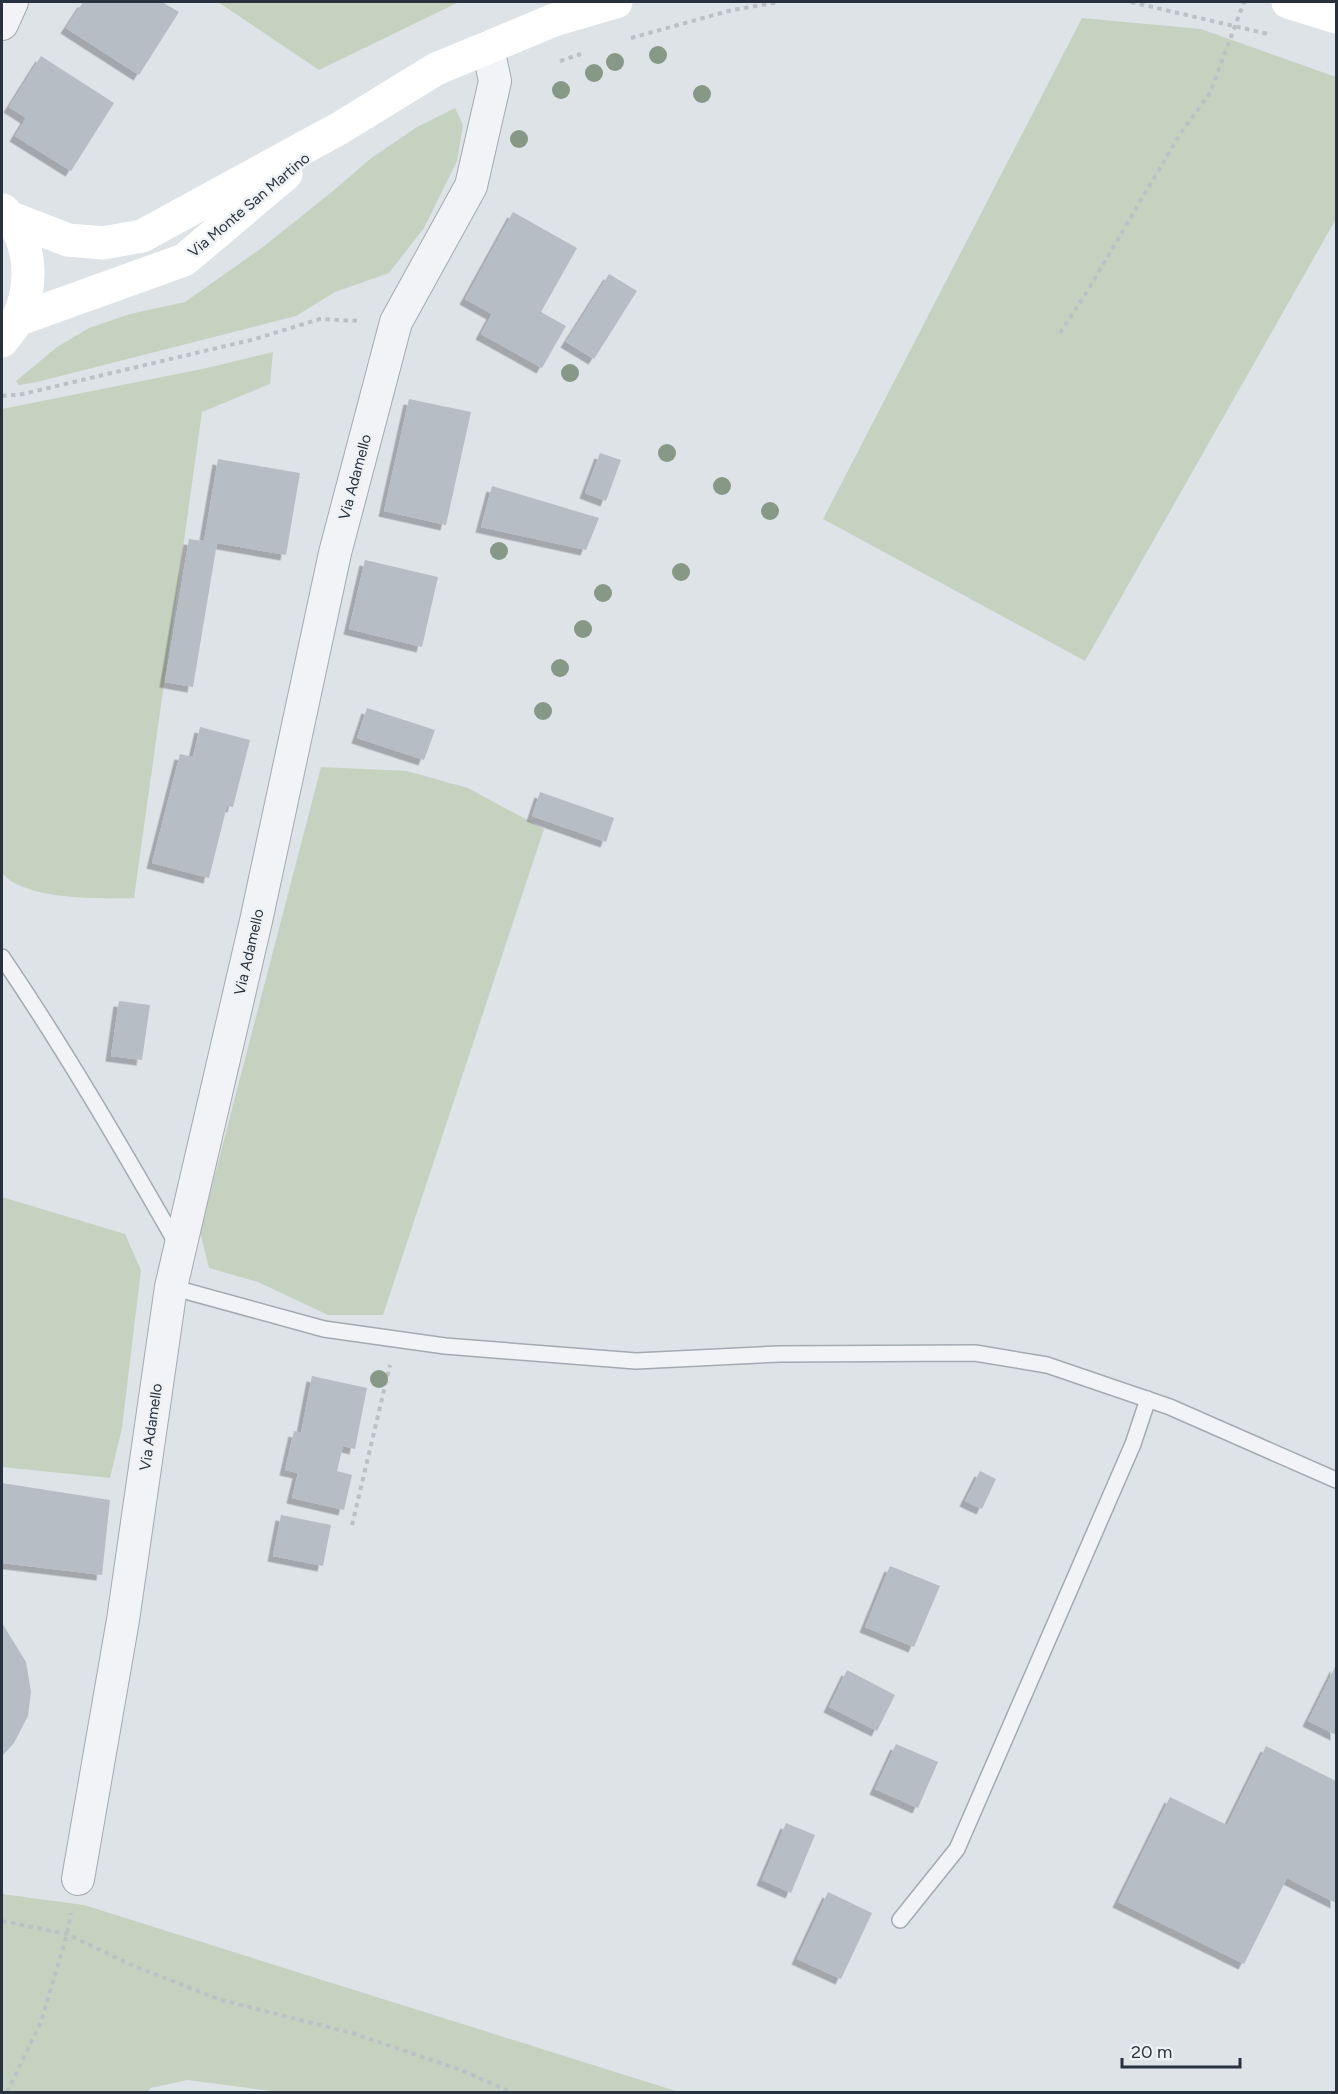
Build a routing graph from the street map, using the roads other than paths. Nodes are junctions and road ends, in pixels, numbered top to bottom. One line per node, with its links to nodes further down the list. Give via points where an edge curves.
1 (12, 2): 6 (street)
2 (616, 2): 4 (street, Via Monte San Martino)
3 (1288, 2): 5 (street)
4 (559, 11): 7 (street, Via Monte San Martino)
5 (1336, 17)
6 (2, 24)
7 (488, 48): 8 (street, Via Monte San Martino, via 436,69); 12 (street, Via Adamello, via 495,81 471,186 396,322 335,553 256,921)
8 (340, 128): 9 (street, Via Monte San Martino, via 142,236 103,243 68,240); 10 (street, Via Monte San Martino, via 184,260)
9 (6, 213): 10 (street, Via Monte San Martino, via 23,241 29,267 27,294)
10 (9, 331)
11 (2, 957): 12 (lane, via 120,1144)
12 (179, 1250): 13 (street, Via Adamello)
13 (171, 1287): 14 (lane, via 324,1329 445,1346 636,1360 779,1354 975,1353 1047,1365); 16 (street, Via Adamello, via 123,1620)
14 (1148, 1399): 15 (lane); 17 (lane, via 1133,1444 957,1850)
15 (1336, 1480)
16 (78, 1879)
17 (900, 1920)

